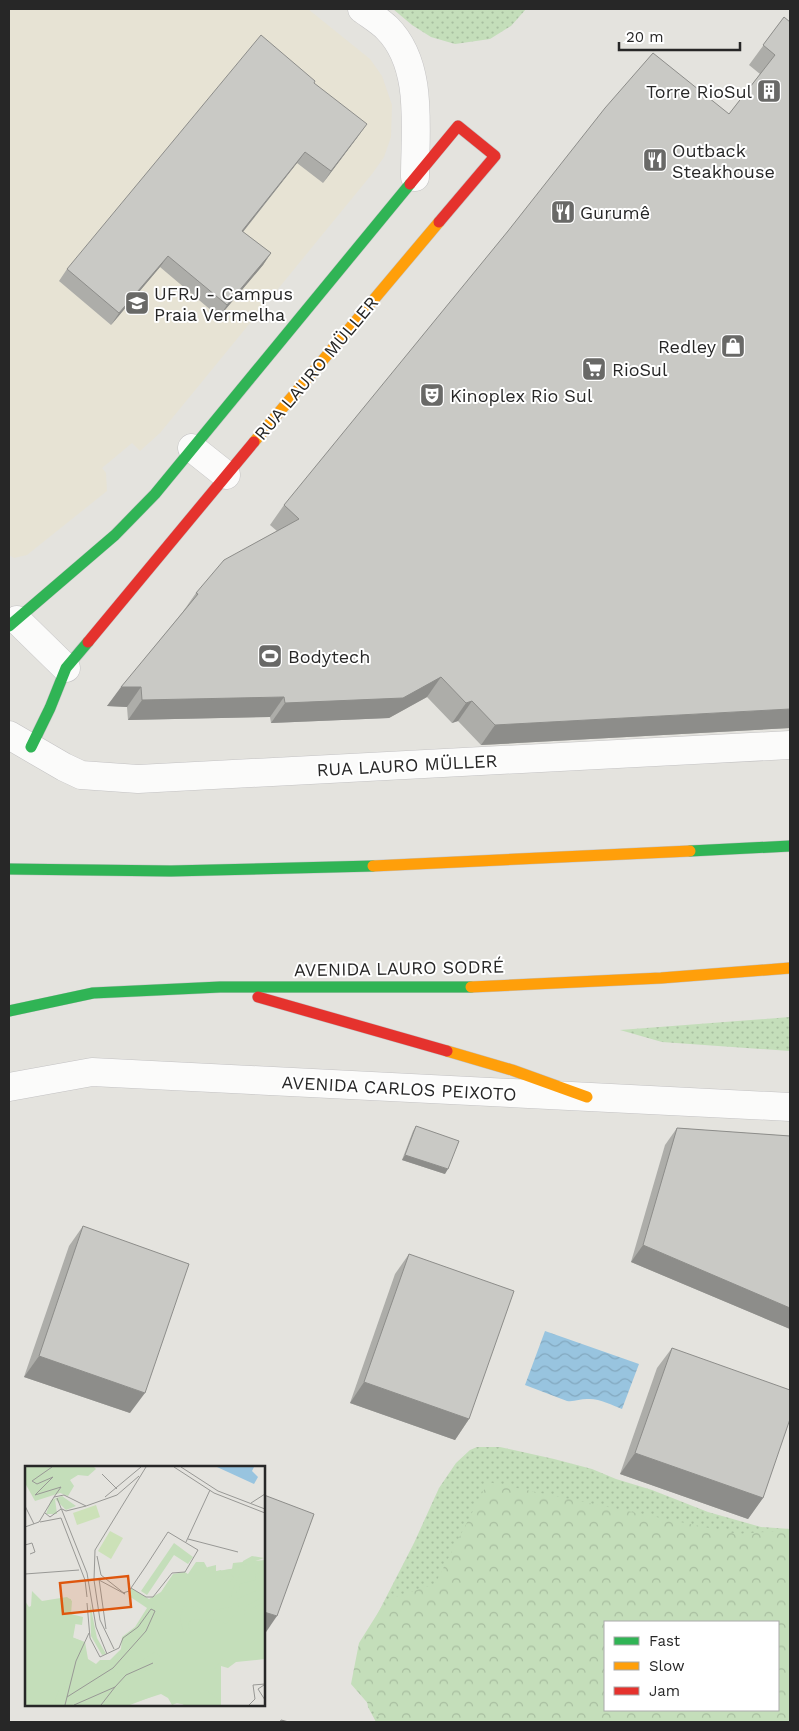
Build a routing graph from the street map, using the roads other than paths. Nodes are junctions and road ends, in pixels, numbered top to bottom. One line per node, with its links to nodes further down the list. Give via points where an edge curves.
1 (362, 9): 2 (street, via 387,28 405,52 415,92)
2 (415, 177): 3 (main road, RUA LAURO MÜLLER); 4 (main road, RUA LAURO MÜLLER, via 458,126 495,156)
3 (192, 448): 4 (street); 5 (main road, RUA LAURO MÜLLER, via 155,494 114,535)
4 (226, 475): 6 (main road, RUA LAURO MÜLLER)
5 (13, 623): 6 (street, RUA LAURO MÜLLER)
6 (66, 668): 7 (main road, RUA LAURO MÜLLER, via 50,708)
7 (20, 741): 8 (street, RUA LAURO MÜLLER, via 81,775 138,779)
8 (790, 745)
9 (790, 846): 10 (main road, via 330,868 171,871)
10 (9, 869)
11 (790, 968): 12 (main road, AVENIDA LAURO SODRÉ, via 661,978 444,988)
12 (220, 987): 13 (main road, AVENIDA LAURO SODRÉ, via 93,993); 15 (main road, via 512,1070)
13 (9, 1010)
14 (9, 1088): 15 (street, AVENIDA CARLOS PEIXOTO, via 92,1072)
15 (587, 1097): 16 (street, AVENIDA CARLOS PEIXOTO)
16 (790, 1107)

